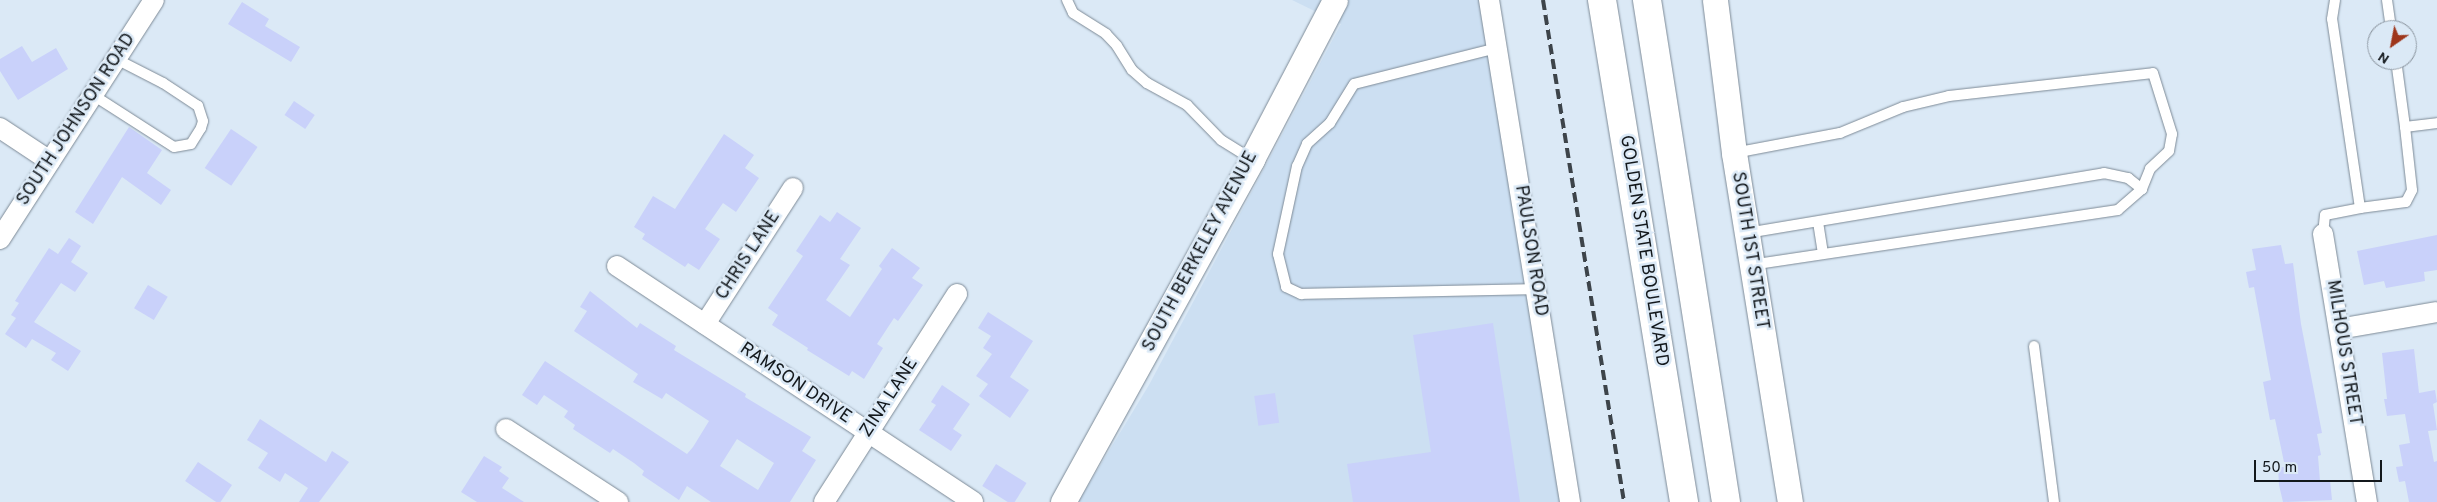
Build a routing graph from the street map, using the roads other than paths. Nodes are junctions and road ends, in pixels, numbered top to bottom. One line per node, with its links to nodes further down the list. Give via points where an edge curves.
1 (154, 0): 12 (street, SOUTH JOHNSON ROAD)
2 (1067, 0): 19 (lane, via 1073,13 1106,34 1132,70 1147,83 1187,105 1221,140)
3 (1335, 0): 19 (street, SOUTH BERKELEY AVENUE)
4 (1489, 0): 11 (street, PAULSON ROAD)
5 (1602, 0): 44 (main road, GOLDEN STATE BOULEVARD)
6 (1647, 0): 45 (main road)
7 (1715, 0): 18 (street, SOUTH 1ST STREET)
8 (2335, 0): 23 (lane, via 2332,19)
9 (2387, 0): 10 (lane)
10 (2390, 20)
11 (1497, 48): 31 (street, PAULSON ROAD); 31 (lane, via 1354,84 1330,123 1307,144 1297,166 1278,254 1286,287 1301,294)
12 (116, 60): 14 (street, SOUTH JOHNSON ROAD); 14 (lane, via 163,83 198,106 203,122 191,144 174,147)
13 (2397, 70): 16 (lane)
14 (93, 95): 20 (street, SOUTH JOHNSON ROAD)
15 (2437, 123): 16 (lane)
16 (2405, 127): 23 (lane, via 2410,196 2401,204)
17 (0, 128): 20 (street)
18 (1734, 153): 22 (lane, via 1840,133 1903,107 1949,96 2153,73 2172,134 2169,151 2150,169); 25 (street, SOUTH 1ST STREET)
19 (1252, 159): 42 (street, SOUTH BERKELEY AVENUE)
20 (50, 161): 27 (street, SOUTH JOHNSON ROAD)
21 (793, 188): 34 (street, CHRIS LANE)
22 (2142, 189): 24 (lane, via 2128,178 2104,173); 28 (lane, via 2118,210)
23 (2360, 208): 26 (lane, via 2325,215)
24 (1818, 222): 25 (lane); 28 (lane)
25 (1747, 233): 29 (street, SOUTH 1ST STREET)
26 (2323, 234): 35 (street, MILHOUS STREET)
27 (0, 240)
28 (1823, 254): 29 (lane)
29 (1751, 265): 46 (street, SOUTH 1ST STREET)
30 (617, 266): 34 (street, RAMSON DRIVE)
31 (1536, 289): 43 (street, PAULSON ROAD)
32 (957, 294): 38 (street, ZINA LANE)
33 (2437, 312): 35 (street)
34 (705, 324): 38 (street, RAMSON DRIVE)
35 (2339, 329): 48 (street, MILHOUS STREET)
36 (2034, 346): 47 (lane)
37 (506, 429): 39 (street)
38 (868, 433): 40 (street, ZINA LANE); 41 (street, RAMSON DRIVE)
39 (618, 502)
40 (824, 502)
41 (973, 502)
42 (1063, 502)
43 (1570, 502)
44 (1684, 502)
45 (1726, 502)
46 (1790, 502)
47 (2054, 502)
48 (2367, 502)

